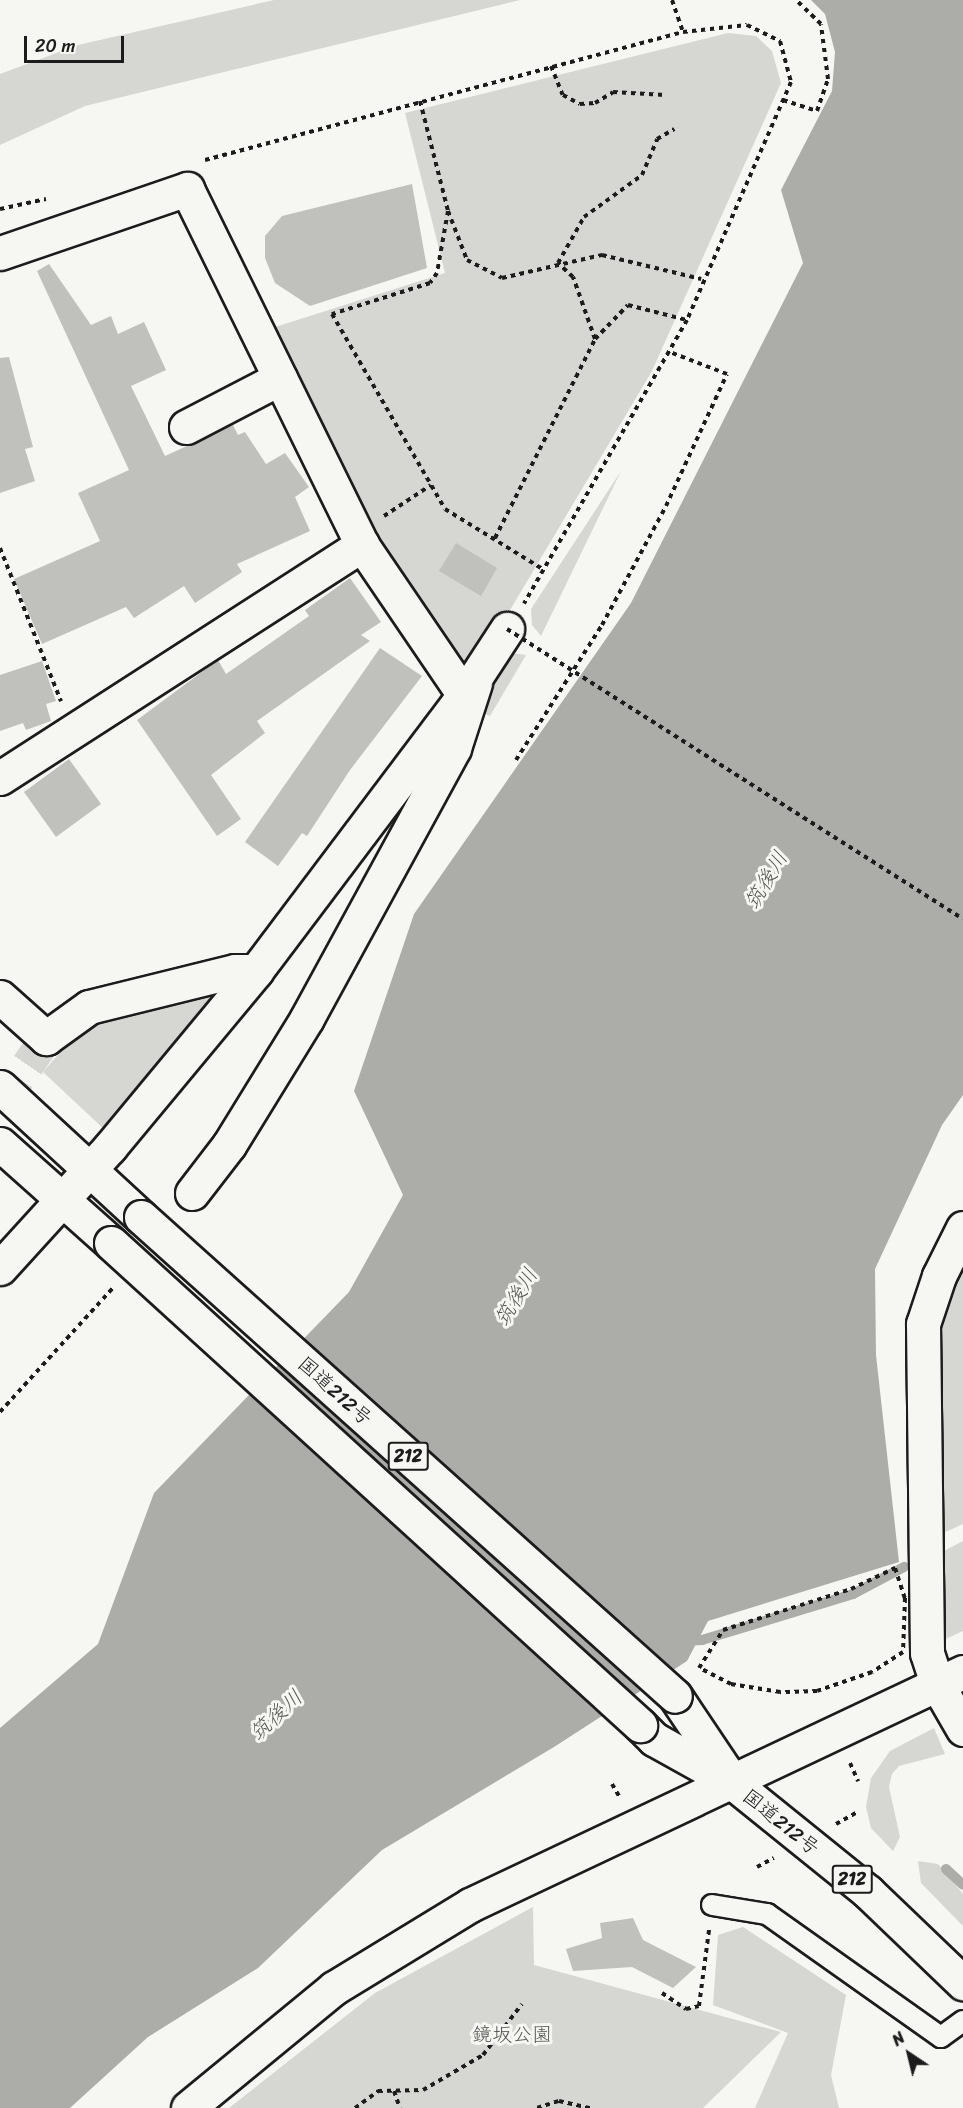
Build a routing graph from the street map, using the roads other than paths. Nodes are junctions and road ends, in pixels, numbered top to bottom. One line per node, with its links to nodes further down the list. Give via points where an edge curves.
1 (0, 253): 2 (main road, via 186,177)
2 (280, 378): 3 (main road); 4 (main road)
3 (186, 427)
4 (359, 539): 6 (main road); 7 (main road)
5 (513, 620): 6 (main road)
6 (472, 682): 8 (main road); 13 (main road, via 454,748 313,1007 229,1145)
7 (0, 778)
8 (256, 971): 9 (main road, via 235,971 89,1007 46,1038); 12 (main road)
9 (0, 997)
10 (0, 1087): 12 (main road, 国道212号 / 212)
11 (0, 1144): 14 (main road, 国道212号 / 212)
12 (89, 1169): 14 (main road); 19 (main road, 国道212号 / 212, bridge, via 675,1696)
13 (192, 1193)
14 (61, 1199): 16 (main road); 19 (main road, 国道212号 / 212, bridge, via 654,1739)
15 (963, 1228): 17 (main road, via 939,1276 923,1324 927,1653)
16 (0, 1268)
17 (950, 1678): 18 (main road); 19 (main road)
18 (963, 1729)
19 (732, 1783): 21 (main road, 国道212号 / 212, via 868,1892); 23 (main road, via 470,1905 334,1989)
20 (712, 1905): 22 (lane, via 767,1914 941,2037)
21 (963, 1983)
22 (963, 2021)
23 (188, 2108)

